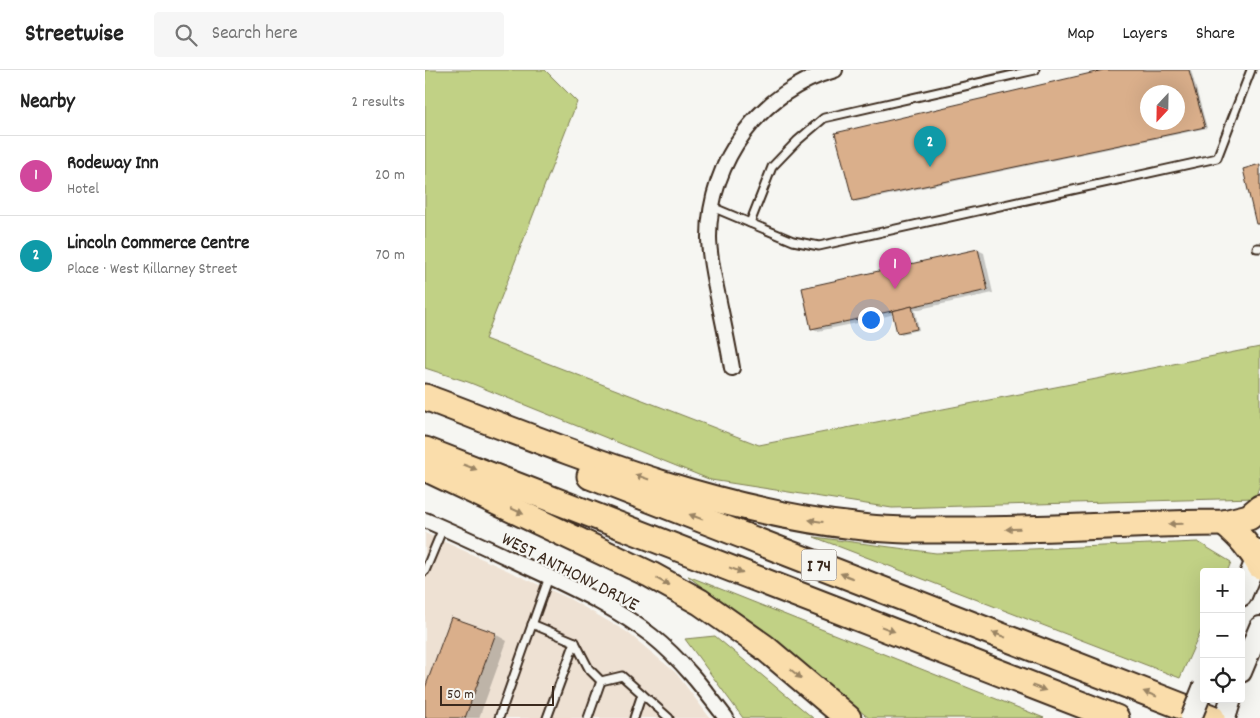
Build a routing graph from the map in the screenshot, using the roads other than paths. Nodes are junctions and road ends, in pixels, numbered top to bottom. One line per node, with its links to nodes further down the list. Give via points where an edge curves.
1 (835, 70): 4 (street, via 785,93 744,132 723,169)
2 (1035, 70): 5 (lane, via 824,118 772,167)
3 (1251, 70): 5 (lane, via 1217,158 819,246 793,241)
4 (712, 207): 5 (lane); 6 (street, via 711,262)
5 (750, 223)
6 (733, 368)
7 (425, 397): 13 (highway, one-way to 7, via 912,530 798,519 681,490)
8 (425, 412): 36 (highway, I 74, one-way to 8)
9 (425, 450): 34 (highway, I 74, one-way to 34)
10 (425, 468): 33 (highway, one-way to 33, via 651,575 700,602 764,647)
11 (1260, 508): 13 (highway, via 1249,517)
12 (425, 520): 14 (street, WEST ANTHONY DRIVE)
13 (1224, 523): 15 (highway)
14 (443, 528): 16 (lane); 17 (street, WEST ANTHONY DRIVE)
15 (1259, 558): 18 (main road)
16 (425, 571)
17 (549, 577): 19 (lane); 32 (street, WEST ANTHONY DRIVE, via 624,616 653,637 680,661)
18 (1245, 588)
19 (532, 624): 21 (lane); 27 (lane)
20 (1260, 627): 22 (main road)
21 (575, 642): 23 (lane, via 589,669); 28 (lane)
22 (1245, 663)
23 (601, 681): 24 (lane, via 622,676); 29 (lane)
24 (643, 694): 30 (lane); 31 (lane)
25 (1200, 696): 35 (main road, bridge)
26 (1230, 703): 37 (main road)
27 (500, 718)
28 (547, 718)
29 (588, 718)
30 (634, 718)
31 (669, 718)
32 (726, 718)
33 (849, 718)
34 (1116, 718)
35 (1191, 718)
36 (1212, 718)
37 (1225, 718)

